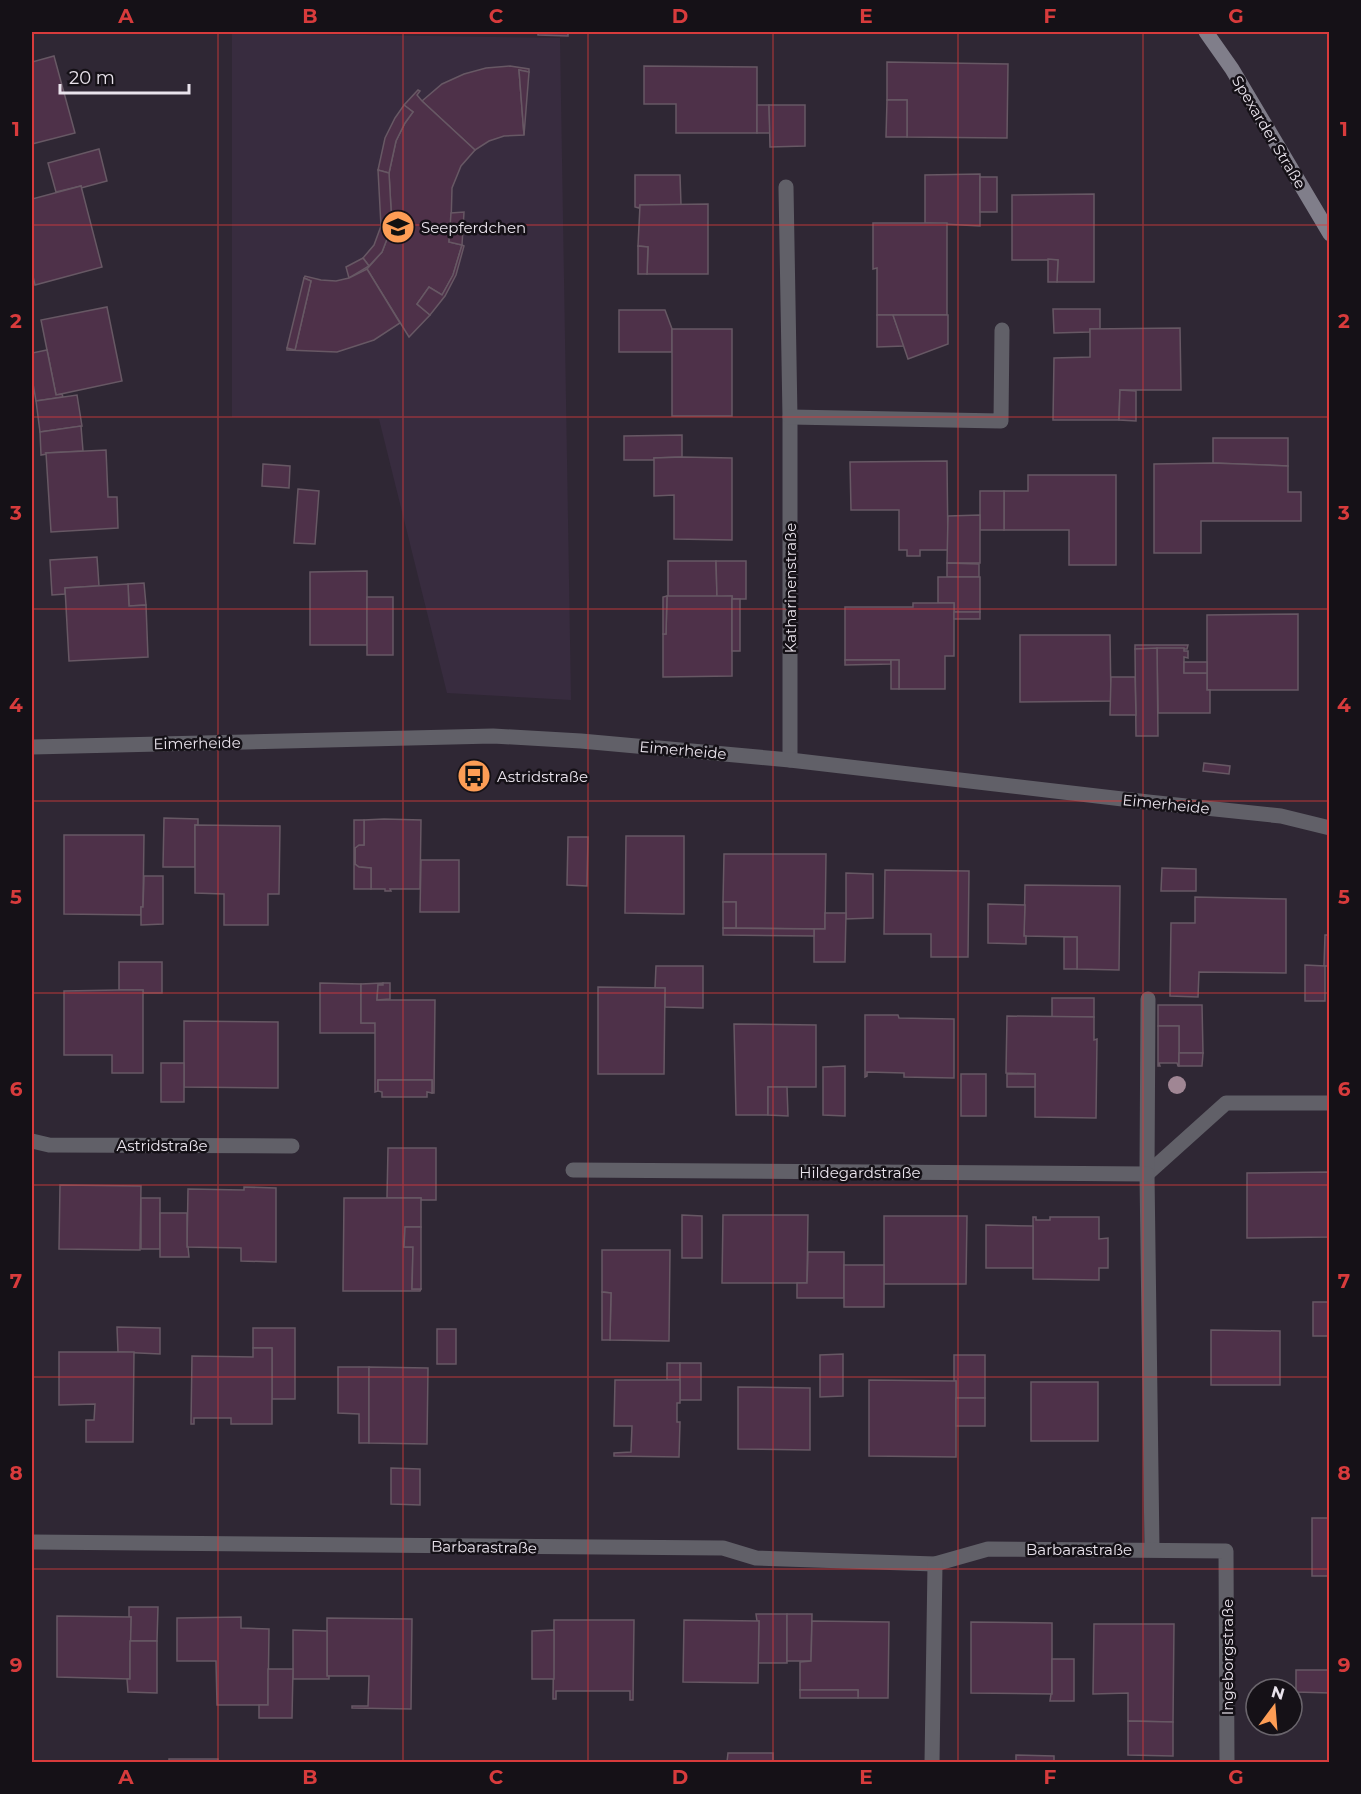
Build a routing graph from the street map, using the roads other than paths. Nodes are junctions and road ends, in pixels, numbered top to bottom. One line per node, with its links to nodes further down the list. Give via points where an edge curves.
1 (1206, 32): 3 (main road, Spexarder Straße)
2 (786, 187): 5 (street, Katharinenstraße)
3 (1329, 234)
4 (1002, 330): 5 (street, via 1001,421)
5 (790, 417): 7 (street, Katharinenstraße)
6 (32, 747): 7 (street, Eimerheide, via 493,736)
7 (790, 760): 8 (street, Eimerheide, via 1281,816)
8 (1329, 828)
9 (1148, 999): 14 (street)
10 (1329, 1103): 14 (street, via 1226,1102)
11 (32, 1142): 12 (street, Astridstraße)
12 (292, 1146)
13 (573, 1170): 14 (street, Hildegardstraße)
14 (1147, 1174): 16 (street)
15 (32, 1542): 18 (street, Barbarastraße, via 723,1548 756,1558)
16 (1152, 1549): 17 (street, Barbarastraße); 18 (street, Barbarastraße, via 988,1549)
17 (1226, 1551): 20 (street, Ingeborgstraße)
18 (935, 1564): 19 (street)
19 (932, 1762)
20 (1227, 1762)

